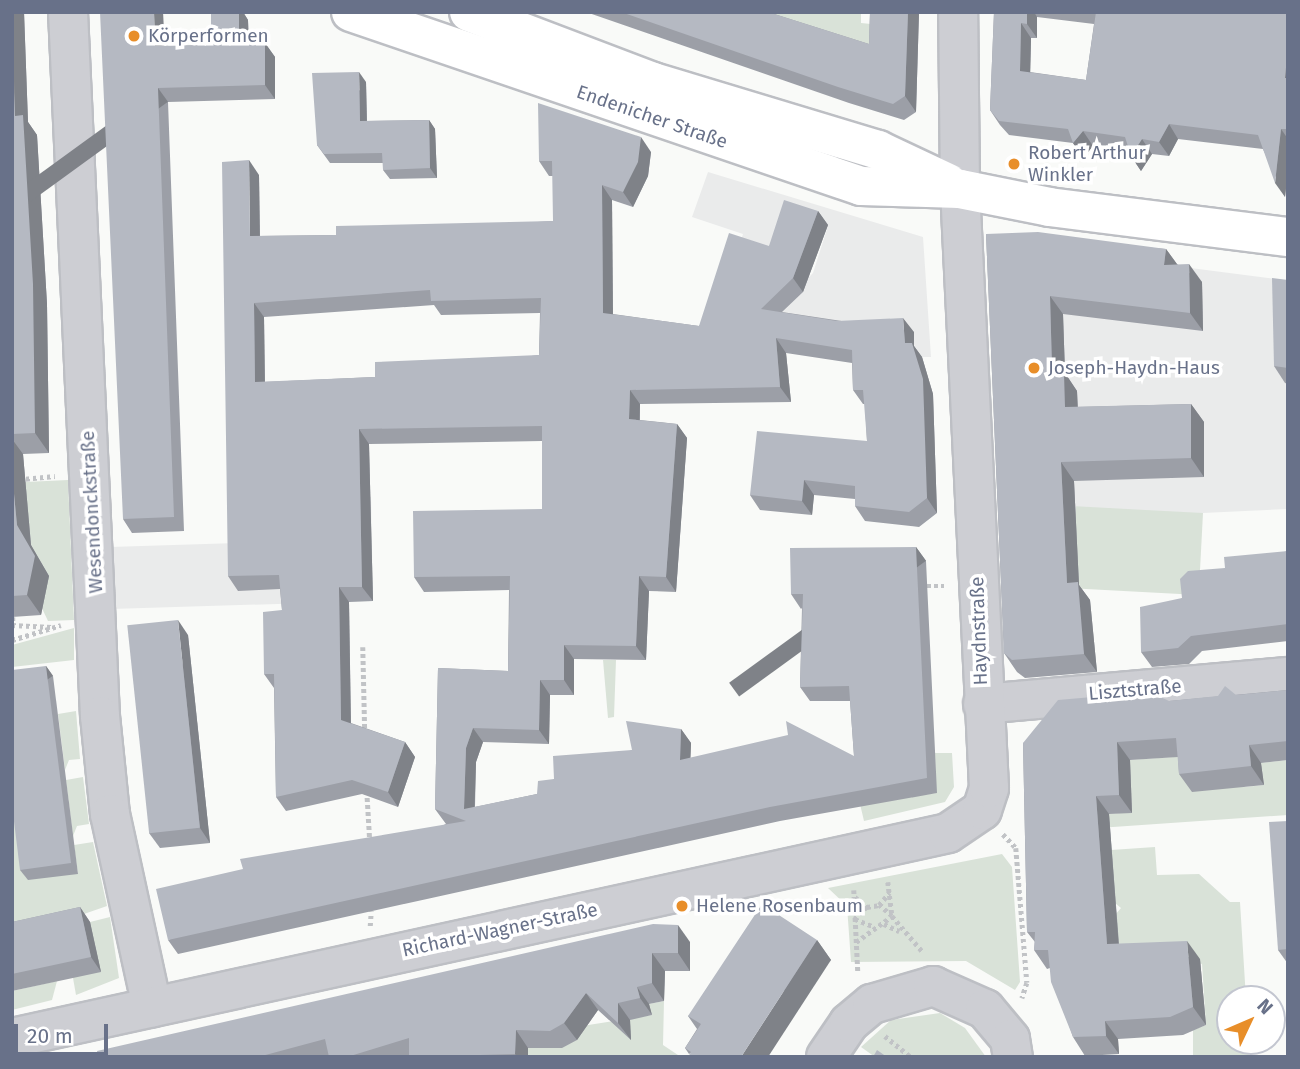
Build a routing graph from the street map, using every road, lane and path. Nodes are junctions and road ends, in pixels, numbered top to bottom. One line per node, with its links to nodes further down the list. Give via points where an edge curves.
1 (68, 12): 9 (street, Wesendonckstraße)
2 (351, 12): 5 (main road, Endenicher Straße)
3 (469, 12): 6 (main road, Endenicher Straße, via 653,82 878,150)
4 (958, 12): 6 (street, Haydnstraße)
5 (396, 20): 6 (main road, Endenicher Straße, via 861,186)
6 (960, 189): 7 (main road, Endenicher Straße, via 1049,207); 15 (street, Haydnstraße)
7 (1288, 237)
8 (13, 617): 10 (path)
9 (96, 622): 11 (path); 33 (street, Wesendonckstraße, via 110,814)
10 (13, 625): 11 (path)
11 (52, 627): 12 (path)
12 (12, 640)
13 (363, 646): 16 (path)
14 (1288, 677): 15 (street, Lisztstraße)
15 (983, 704): 18 (street, Haydnstraße, via 989,788)
16 (366, 743)
17 (367, 784): 20 (path)
18 (982, 810): 19 (street, Richard-Wagner-Straße, via 948,833); 37 (path, via 1016,849 1027,983)
19 (884, 847): 22 (path); 33 (street, Richard-Wagner-Straße)
20 (371, 857)
21 (854, 882): 23 (path)
22 (889, 893): 24 (path); 26 (path)
23 (854, 897): 25 (path); 27 (path)
24 (879, 905): 25 (path); 26 (path)
25 (867, 907): 27 (path)
26 (891, 916): 28 (path); 30 (path)
27 (855, 919): 29 (path); 31 (path)
28 (884, 924): 29 (path); 30 (path)
29 (872, 926): 31 (path)
30 (901, 933): 32 (path)
31 (856, 942): 34 (path)
32 (929, 958)
33 (152, 1007): 36 (street, Richard-Wagner-Straße)
34 (859, 1013): 37 (street, via 892,994 933,986 985,1009); 38 (street)
35 (12, 1038): 36 (street, Richard-Wagner-Straße)
36 (56, 1043)
37 (1012, 1048)
38 (826, 1057)

